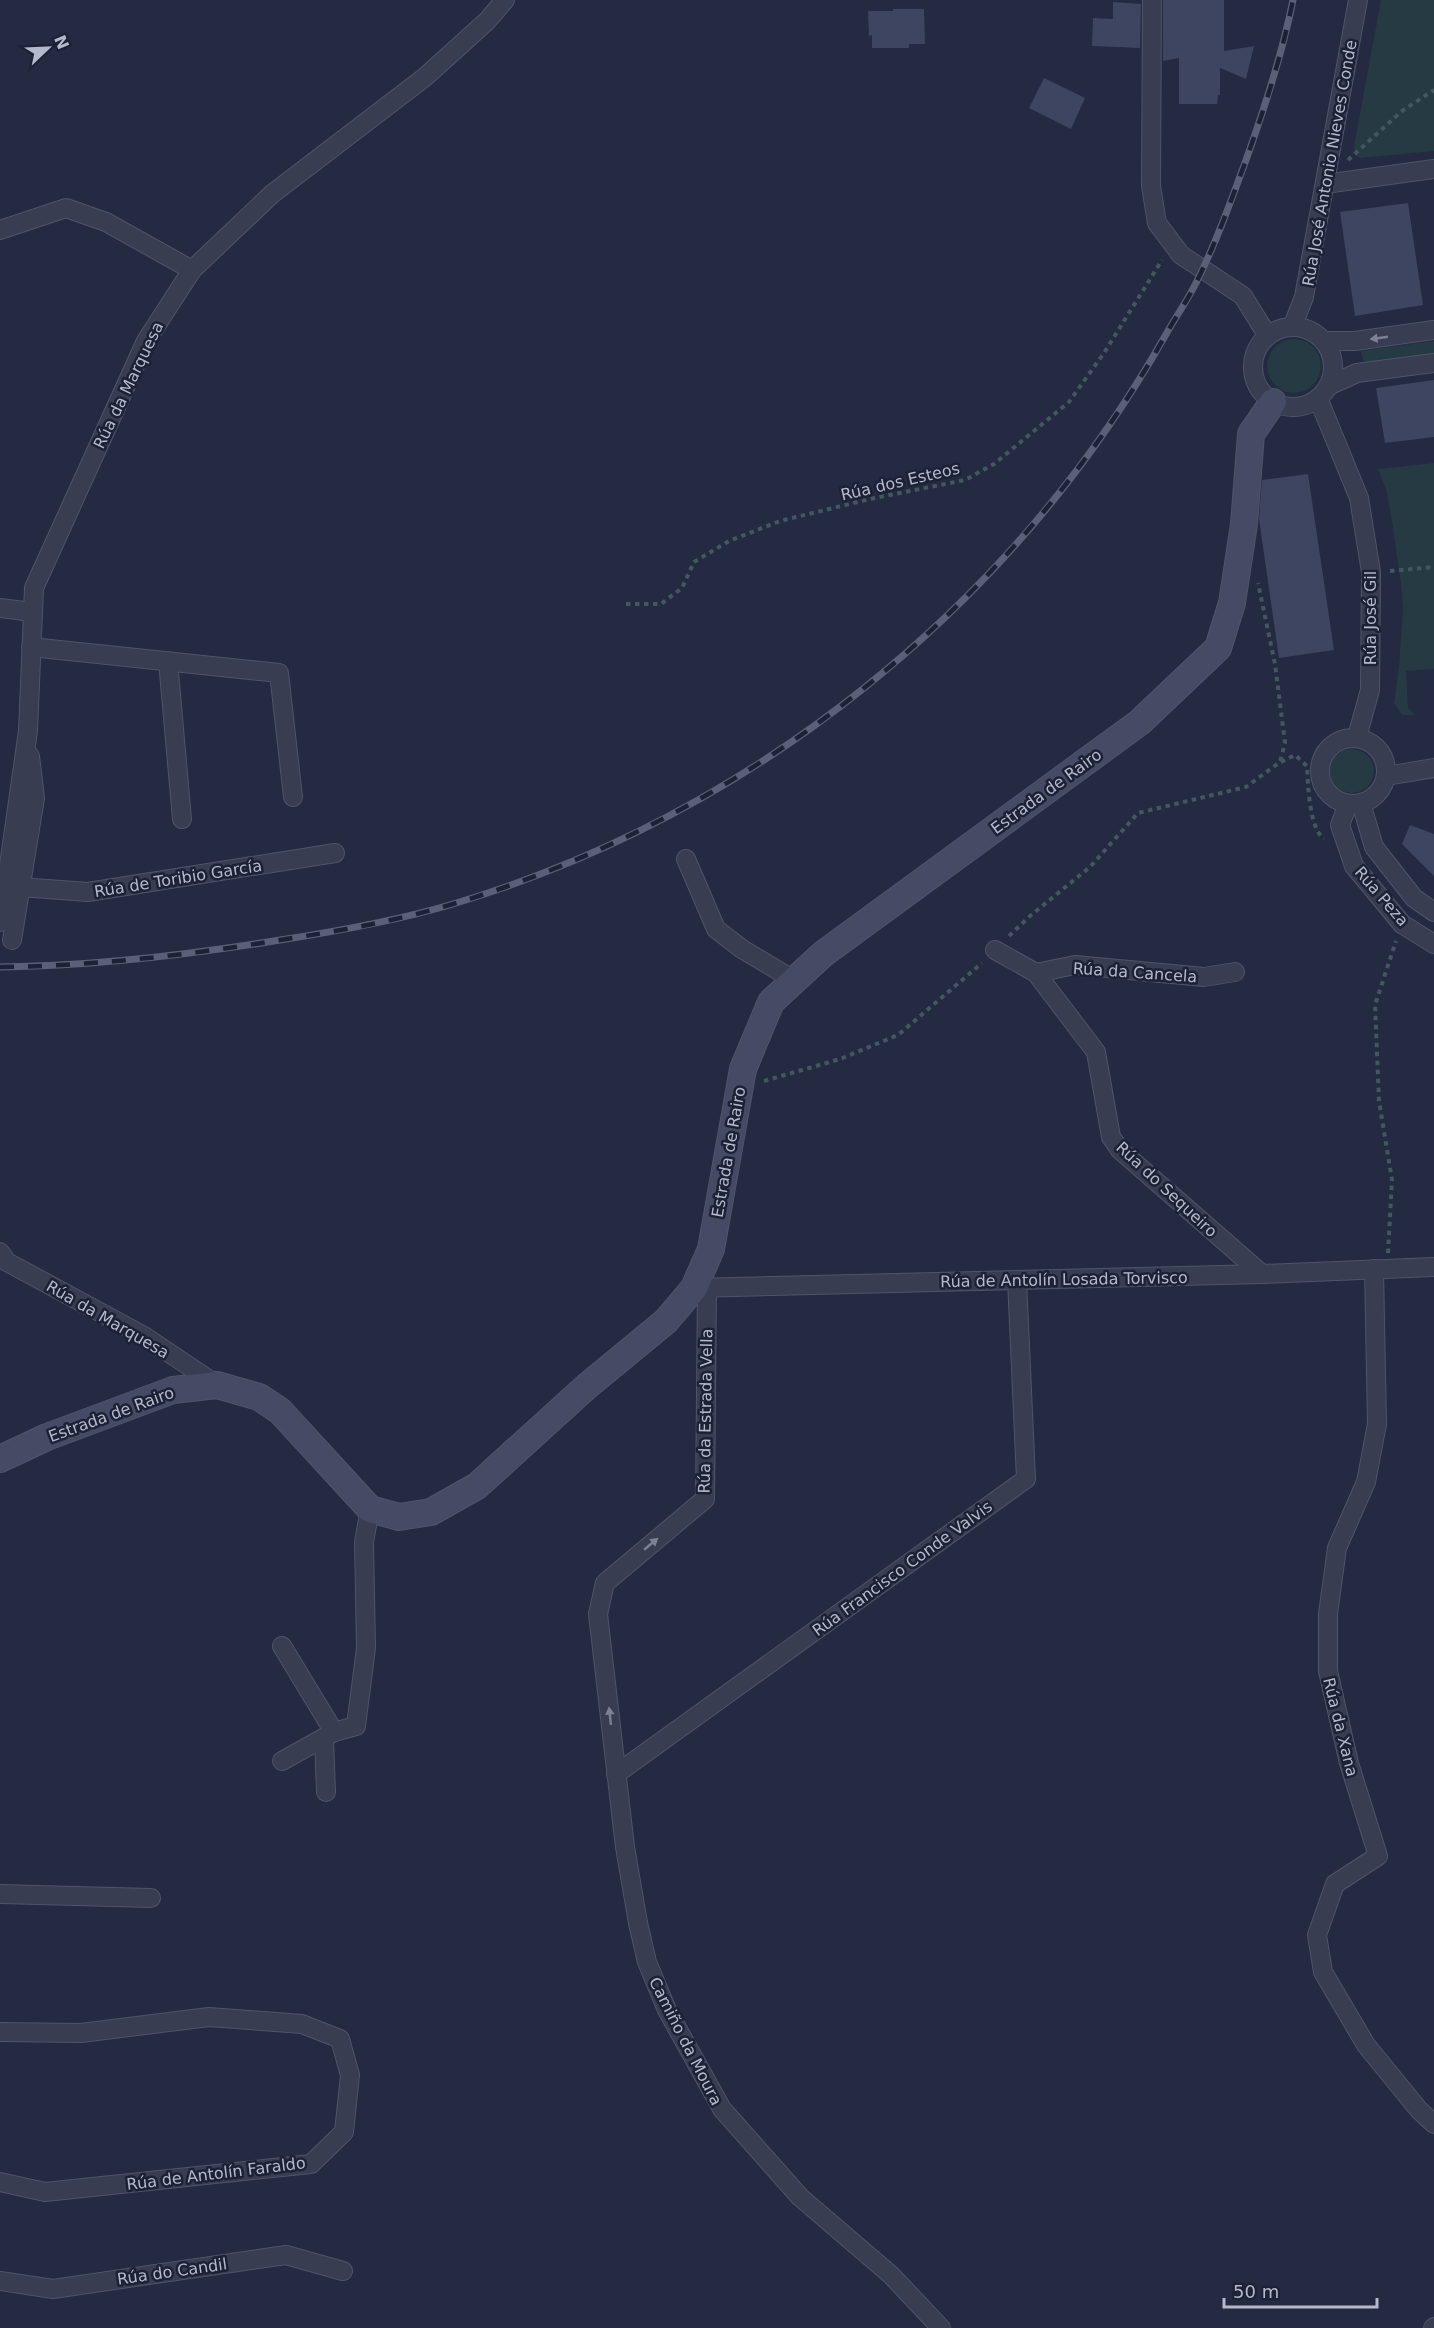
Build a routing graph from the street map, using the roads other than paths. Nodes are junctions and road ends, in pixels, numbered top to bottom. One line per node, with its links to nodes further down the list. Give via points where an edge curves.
1 (505, 0): 7 (street, Rúa da Marquesa, via 425,77 272,194)
2 (1152, 0): 10 (street, via 1151,186 1157,223 1181,255 1243,296)
3 (1358, 0): 5 (street, Rúa José Antonio Nieves Conde)
4 (1434, 168): 5 (street)
5 (1325, 184): 8 (street, Rúa José Antonio Nieves Conde, via 1304,297)
6 (0, 230): 7 (street, via 66,208 106,222)
7 (192, 270): 16 (street, Rúa da Marquesa, via 146,341 34,588)
8 (1293, 325): 10 (street); 11 (street, via 1312,331)
9 (1434, 330): 11 (street, one-way to 11, via 1355,341)
10 (1267, 335): 14 (street, via 1252,362 1261,392)
11 (1324, 341): 13 (street, via 1333,371)
12 (1434, 363): 13 (street, via 1357,374)
13 (1323, 392): 14 (street, via 1304,405 1288,407); 20 (street, Rúa José Gil, via 1359,498 1371,572 1370,690)
14 (1273, 402): 37 (street, Estrada de Rairo, via 1251,434 1244,524 1232,603 1218,648 1140,722 823,954)
15 (0, 608): 16 (street)
16 (33, 612): 17 (street, Rúa da Marquesa)
17 (31, 647): 18 (street); 19 (street, Rúa da Marquesa)
18 (168, 661): 23 (street, via 279,673); 25 (street)
19 (28, 730): 28 (street, Rúa da Marquesa, via 35,798); 29 (street, Rúa da Marquesa)
20 (1358, 737): 22 (street, via 1380,751); 24 (street, via 1332,744 1319,766 1326,791 1335,800)
21 (1434, 768): 22 (street)
22 (1386, 776): 24 (street, via 1373,798)
23 (292, 797)
24 (1354, 804): 30 (street, via 1374,847 1414,898); 33 (street, Rúa Peza, via 1340,825 1354,866 1402,924)
25 (182, 819)
26 (335, 853): 28 (street, Rúa de Toribio García, via 88,892)
27 (686, 859): 37 (street, via 716,929)
28 (20, 886): 32 (street, Rúa da Marquesa)
29 (1, 901): 31 (street, Rúa da Marquesa)
30 (1434, 912)
31 (0, 922)
32 (12, 939)
33 (1434, 944)
34 (995, 950): 35 (street, Rúa do Sequeiro)
35 (1035, 972): 36 (street, Rúa da Cancela, via 1075,965 1204,977); 41 (street, Rúa do Sequeiro, via 1096,1052 1111,1137 1120,1150)
36 (1235, 972)
37 (794, 980): 43 (street, Estrada de Rairo, via 771,1002 743,1069 711,1249)
38 (0, 1252): 44 (street, Rúa da Marquesa, via 7,1262 144,1336)
39 (1434, 1267): 40 (street, Rúa de Antolín Losada Torvisco)
40 (1381, 1269): 41 (street, Rúa de Antolín Losada Torvisco); 55 (street, Rúa da Xana, via 1377,1424 1366,1482 1337,1548 1328,1614 1328,1671 1349,1763 1378,1856 1335,1884 1317,1935 1323,1972 1366,2045)
41 (1262, 1274): 42 (street, Rúa de Antolín Losada Torvisco)
42 (1017, 1280): 43 (street, Rúa de Antolín Losada Torvisco); 50 (street, Rúa Francisco Conde Valvis, via 1026,1479)
43 (700, 1288): 46 (street, Estrada de Rairo, via 477,1486 431,1512 399,1517); 50 (street, Rúa da Estrada Vella, one-way to 43, via 598,1614 605,1583 705,1500)
44 (217, 1385): 45 (street, Estrada de Rairo, via 172,1390); 46 (street, Estrada de Rairo, via 259,1397 280,1411)
45 (0, 1459)
46 (370, 1509): 48 (street, via 364,1542 366,1648 356,1726)
47 (282, 1646): 48 (street)
48 (329, 1735): 49 (street); 51 (street)
49 (282, 1761)
50 (616, 1774): 59 (street, Camiño da Moura, via 647,1962 667,2010 722,2109 800,2197 891,2275)
51 (326, 1792)
52 (0, 1894): 53 (street)
53 (151, 1898)
54 (0, 2032): 56 (street, Rúa de Antolín Faraldo, via 81,2033 209,2017 302,2024 340,2039 350,2075 344,2132 311,2164 45,2192)
55 (1434, 2124)
56 (0, 2182)
57 (343, 2271): 58 (street, Rúa do Candil, via 286,2255 53,2289)
58 (0, 2281)
59 (940, 2328)

